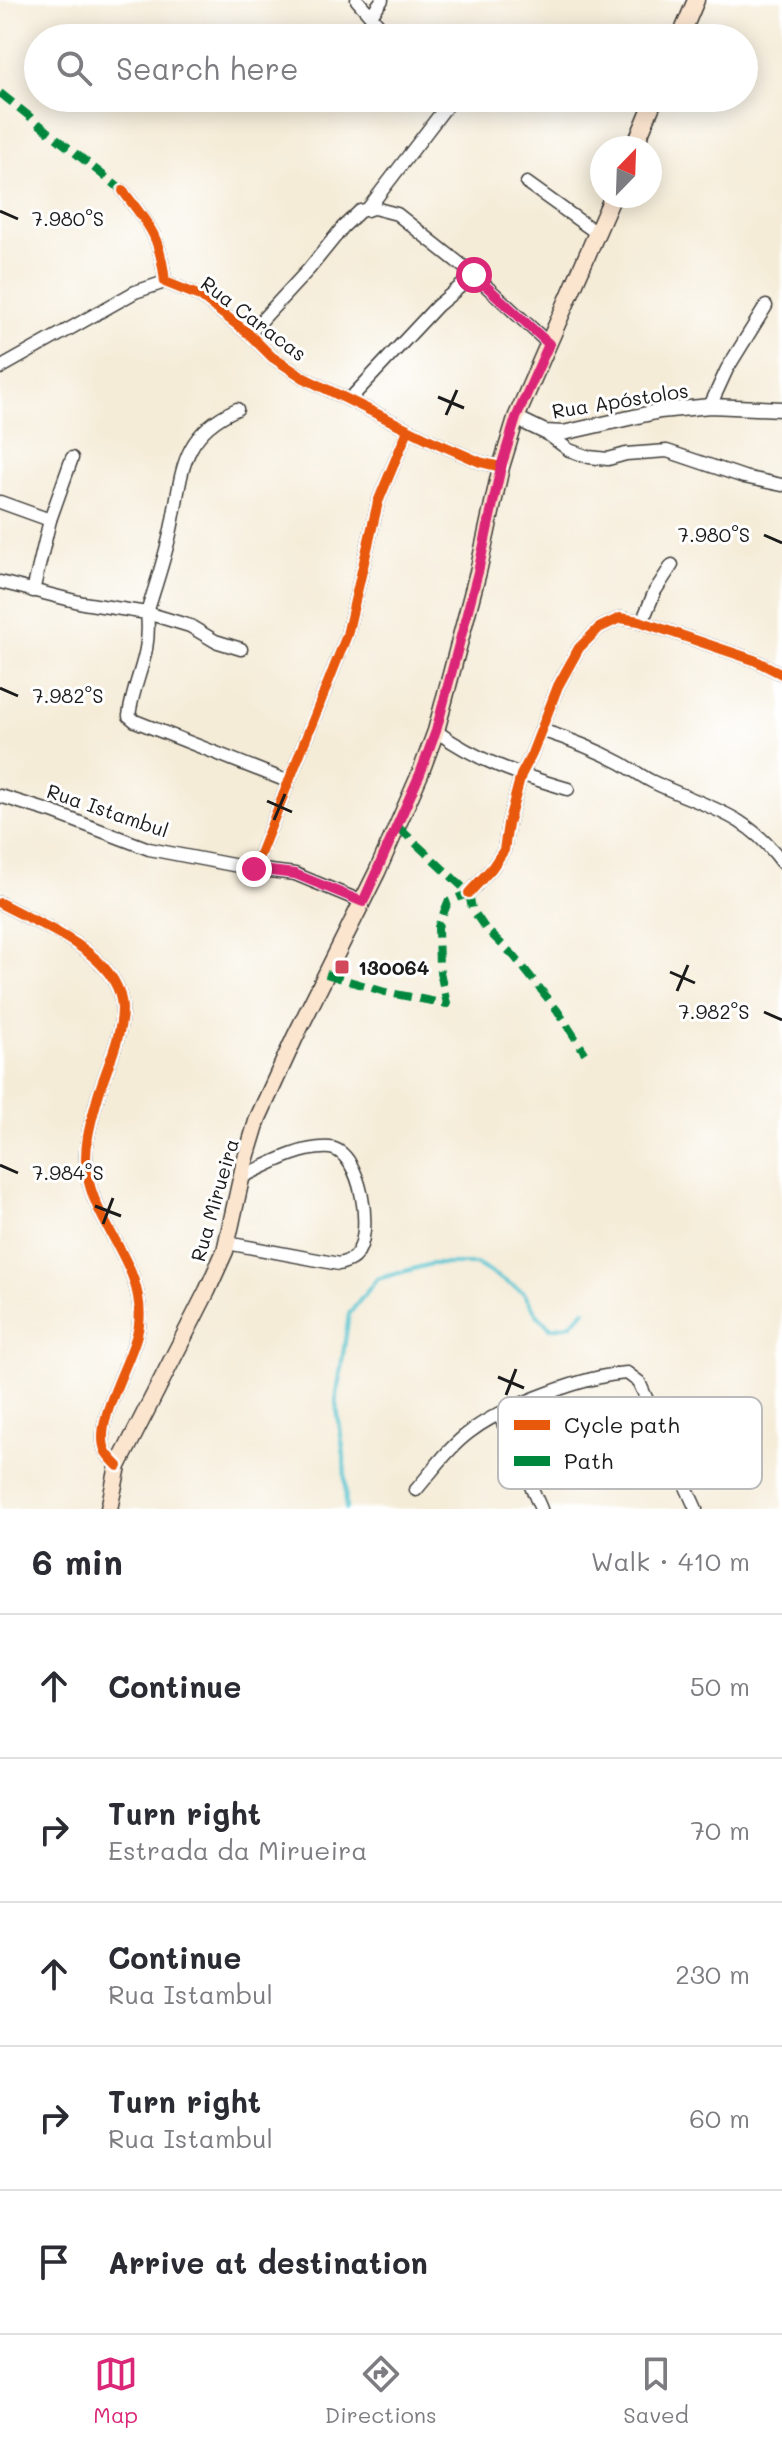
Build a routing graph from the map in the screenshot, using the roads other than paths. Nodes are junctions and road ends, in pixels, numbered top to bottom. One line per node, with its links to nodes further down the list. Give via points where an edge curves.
1 (357, 0): 4 (street)
2 (382, 0): 4 (street)
3 (696, 0): 6 (main road)
4 (371, 15): 5 (street)
5 (378, 24)
6 (686, 24)
7 (436, 112): 13 (street)
8 (649, 112): 9 (main road)
9 (639, 136)
10 (527, 183): 14 (street)
11 (123, 191): 16 (street, via 158,242)
12 (608, 208): 14 (main road)
13 (367, 210): 15 (street, via 388,210); 18 (street, via 343,227)
14 (598, 234): 19 (main road)
15 (474, 275): 19 (street); 21 (street, via 437,306)
16 (165, 282): 18 (street, Rua Caracas, via 200,296); 20 (street, via 135,292)
17 (766, 306): 22 (street)
18 (249, 334): 21 (street, Rua Caracas, via 288,368)
19 (549, 344): 25 (main road)
20 (0, 368)
21 (349, 400): 26 (street, Rua Caracas)
22 (710, 406): 24 (street, Rua Apóstolos); 27 (street, Rua Apóstolos, via 660,411 593,429)
23 (237, 409): 36 (street, via 208,425 187,453)
24 (782, 409)
25 (516, 418): 27 (street, Rua Apóstolos); 29 (main road)
26 (408, 430): 29 (street, Rua Caracas); 43 (street, via 378,502 347,635)
27 (545, 432): 30 (street, via 589,457 667,451)
28 (72, 458): 32 (street)
29 (501, 467): 41 (main road)
30 (782, 485)
31 (0, 502): 32 (street)
32 (50, 520): 35 (street)
33 (672, 565): 37 (street)
34 (0, 582): 35 (street)
35 (33, 591): 36 (street)
36 (147, 613): 38 (street); 43 (street, via 146,660 129,716)
37 (642, 622): 39 (street); 40 (street, via 620,618 599,628 579,648)
38 (241, 649)
39 (782, 674)
40 (541, 730): 42 (street); 46 (street, via 713,806 742,822)
41 (436, 731): 42 (street, via 458,747); 49 (main road)
42 (521, 775): 44 (street); 48 (street, via 504,850)
43 (287, 781): 47 (street)
44 (568, 789)
45 (0, 796): 47 (street, Rua Istambul, via 149,849)
46 (782, 862)
47 (254, 869): 49 (street, Rua Istambul, via 295,874)
48 (469, 893)
49 (363, 902): 51 (main road, Rua Mirueira, via 258,1118)
50 (0, 903): 56 (street, via 91,954 119,987 120,1023 91,1119 87,1156 92,1197 126,1258 139,1303 135,1343 103,1431 107,1453)
51 (242, 1177): 52 (main road, Rua Mirueira); 52 (street, via 303,1152 332,1148 344,1155 362,1196 362,1246 353,1259 339,1264)
52 (227, 1243): 56 (main road, Rua Mirueira)
53 (541, 1397): 54 (street, via 627,1373)
54 (646, 1397)
55 (498, 1415): 59 (street, via 457,1443)
56 (118, 1466): 60 (main road, Rua Mirueira)
57 (532, 1489): 61 (street)
58 (687, 1489): 62 (street)
59 (416, 1490)
60 (109, 1509)
61 (541, 1509)
62 (696, 1509)

